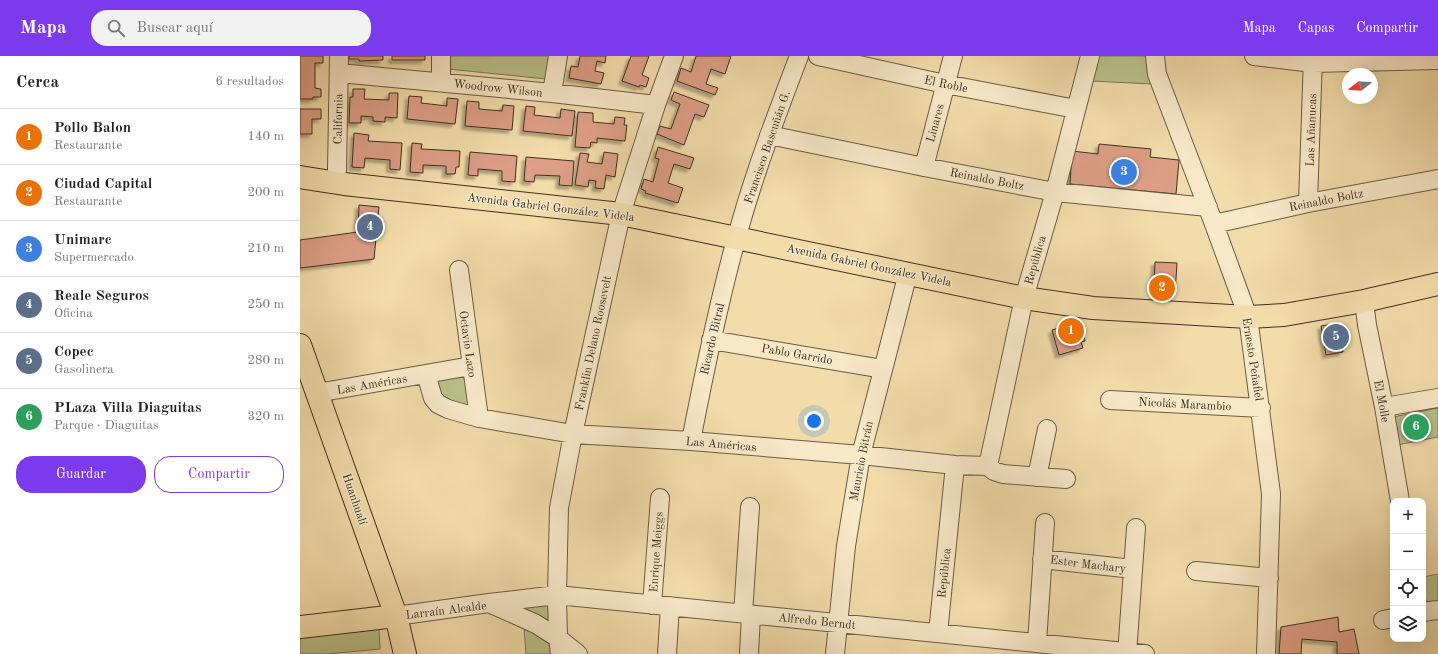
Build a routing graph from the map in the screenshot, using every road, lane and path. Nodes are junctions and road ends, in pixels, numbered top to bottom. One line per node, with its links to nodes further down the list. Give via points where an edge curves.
1 (441, 56): 13 (street)
2 (558, 56): 15 (street)
3 (674, 56): 16 (street, Franklin Delano Roosevelt)
4 (799, 56): 18 (street, Francisco Bascuñán G.)
5 (818, 56): 14 (street, El Roble)
6 (953, 56): 14 (street, Linares)
7 (1090, 56): 17 (street, República)
8 (1155, 56): 25 (street, Ernesto Peñafiel, via 1157,74)
9 (1254, 56): 10 (street)
10 (1313, 60): 11 (street); 24 (street, Las Añanucas)
11 (1438, 60)
12 (339, 65): 13 (street, Woodrow Wilson); 22 (street, California)
13 (441, 82): 15 (street, Woodrow Wilson)
14 (945, 84): 17 (street, El Roble); 19 (street, Linares)
15 (552, 93): 16 (street, Woodrow Wilson)
16 (656, 105): 26 (street, Franklin Delano Roosevelt)
17 (1076, 109): 23 (street, República)
18 (769, 135): 19 (street, Reinaldo Boltz); 28 (street, Francisco Bascuñán G.)
19 (924, 168): 23 (street, Reinaldo Boltz)
20 (300, 177): 22 (main road, Avenida Gabriel González Videla)
21 (1438, 179): 24 (street, Reinaldo Boltz)
22 (335, 183): 26 (main road, Avenida Gabriel González Videla)
23 (1055, 192): 25 (street, Reinaldo Boltz); 32 (street, República)
24 (1308, 203): 27 (street, Reinaldo Boltz)
25 (1208, 207): 27 (street, Ernesto Peñafiel)
26 (621, 214): 28 (main road, Avenida Gabriel González Videla); 47 (street, Franklin Delano Roosevelt)
27 (1214, 224): 34 (street, Ernesto Peñafiel)
28 (736, 238): 30 (main road, Avenida Gabriel González Videla); 35 (street, Ricardo Bitral)
29 (458, 270): 37 (street, Octavio Lazo)
30 (908, 272): 32 (main road, Avenida Gabriel González Videla); 38 (street, Mauricio Bitrán)
31 (1438, 284): 33 (main road, Avenida Gabriel González Videla)
32 (1024, 298): 34 (main road, Avenida Gabriel González Videla, via 1093,308); 51 (street, República)
33 (1364, 301): 34 (main road, Avenida Gabriel González Videla, via 1284,315); 43 (street, El Molle, via 1370,344)
34 (1248, 317): 44 (street, Ernesto Peñafiel)
35 (711, 340): 38 (street, Pablo Garrido); 48 (street, Ricardo Bitral)
36 (300, 345): 40 (main road, Huanhualí)
37 (471, 366): 39 (street, Las Américas); 45 (street, Octavio Lazo)
38 (883, 369): 49 (street, Mauricio Bitrán)
39 (426, 374): 40 (street, Las Américas); 45 (street, Las Américas, via 432,398 438,404 448,410)
40 (318, 393): 70 (main road, Huanhualí)
41 (1438, 398): 43 (street)
42 (1110, 400): 44 (street, Nicolás Marambio)
43 (1384, 407): 55 (street, El Molle)
44 (1261, 408): 62 (street, Ernesto Peñafiel, via 1271,494)
45 (479, 418): 47 (street, Las Américas)
46 (1047, 429): 52 (street)
47 (573, 434): 48 (street, Las Américas); 63 (street, Franklin Delano Roosevelt, via 559,508)
48 (691, 441): 49 (street, Las Américas)
49 (860, 455): 50 (street, Las Américas); 71 (street, Mauricio Bitrán, via 846,546)
50 (955, 465): 51 (street, Las Américas); 73 (street, República)
51 (988, 466): 52 (street, Las Américas, via 1004,474)
52 (1037, 477): 53 (street, Las Américas)
53 (1066, 479)
54 (660, 498): 65 (street, Enrique Meiggs)
55 (1399, 498)
56 (750, 507): 69 (street)
57 (1045, 523): 59 (street, Ester Machary)
58 (1136, 528): 60 (street, Ester Machary)
59 (1042, 559): 60 (street, Ester Machary); 74 (street, Ester Machary)
60 (1133, 569): 76 (street, Ester Machary)
61 (1196, 571): 62 (street)
62 (1269, 578): 83 (street, Ernesto Peñafiel)
63 (557, 595): 64 (street, Alfredo Berndt); 65 (street, Alfredo Berndt); 75 (street, Franklin Delano Roosevelt)
64 (489, 603): 70 (street, Larraín Alcalde); 75 (street, Larraín Alcalde, via 536,624)
65 (652, 605): 66 (street, Alfredo Berndt)
66 (670, 606): 69 (street, Alfredo Berndt); 79 (street, Enrique Meiggs)
67 (1438, 610): 68 (street)
68 (1426, 612)
69 (747, 614): 71 (street, Alfredo Berndt); 80 (street)
70 (396, 616): 72 (main road, Larraín Alcalde); 77 (main road, Huanhualí)
71 (838, 623): 73 (street, Alfredo Berndt); 81 (street, Mauricio Bitrán)
72 (300, 627)
73 (938, 633): 74 (street, Alfredo Berndt)
74 (1036, 643): 76 (street, Alfredo Berndt)
75 (559, 646): 78 (street, Larraín Alcalde)
76 (1127, 653): 82 (street, Alfredo Berndt)
77 (405, 654)
78 (578, 654)
79 (667, 654)
80 (749, 654)
81 (835, 654)
82 (1145, 654)
83 (1266, 654)

